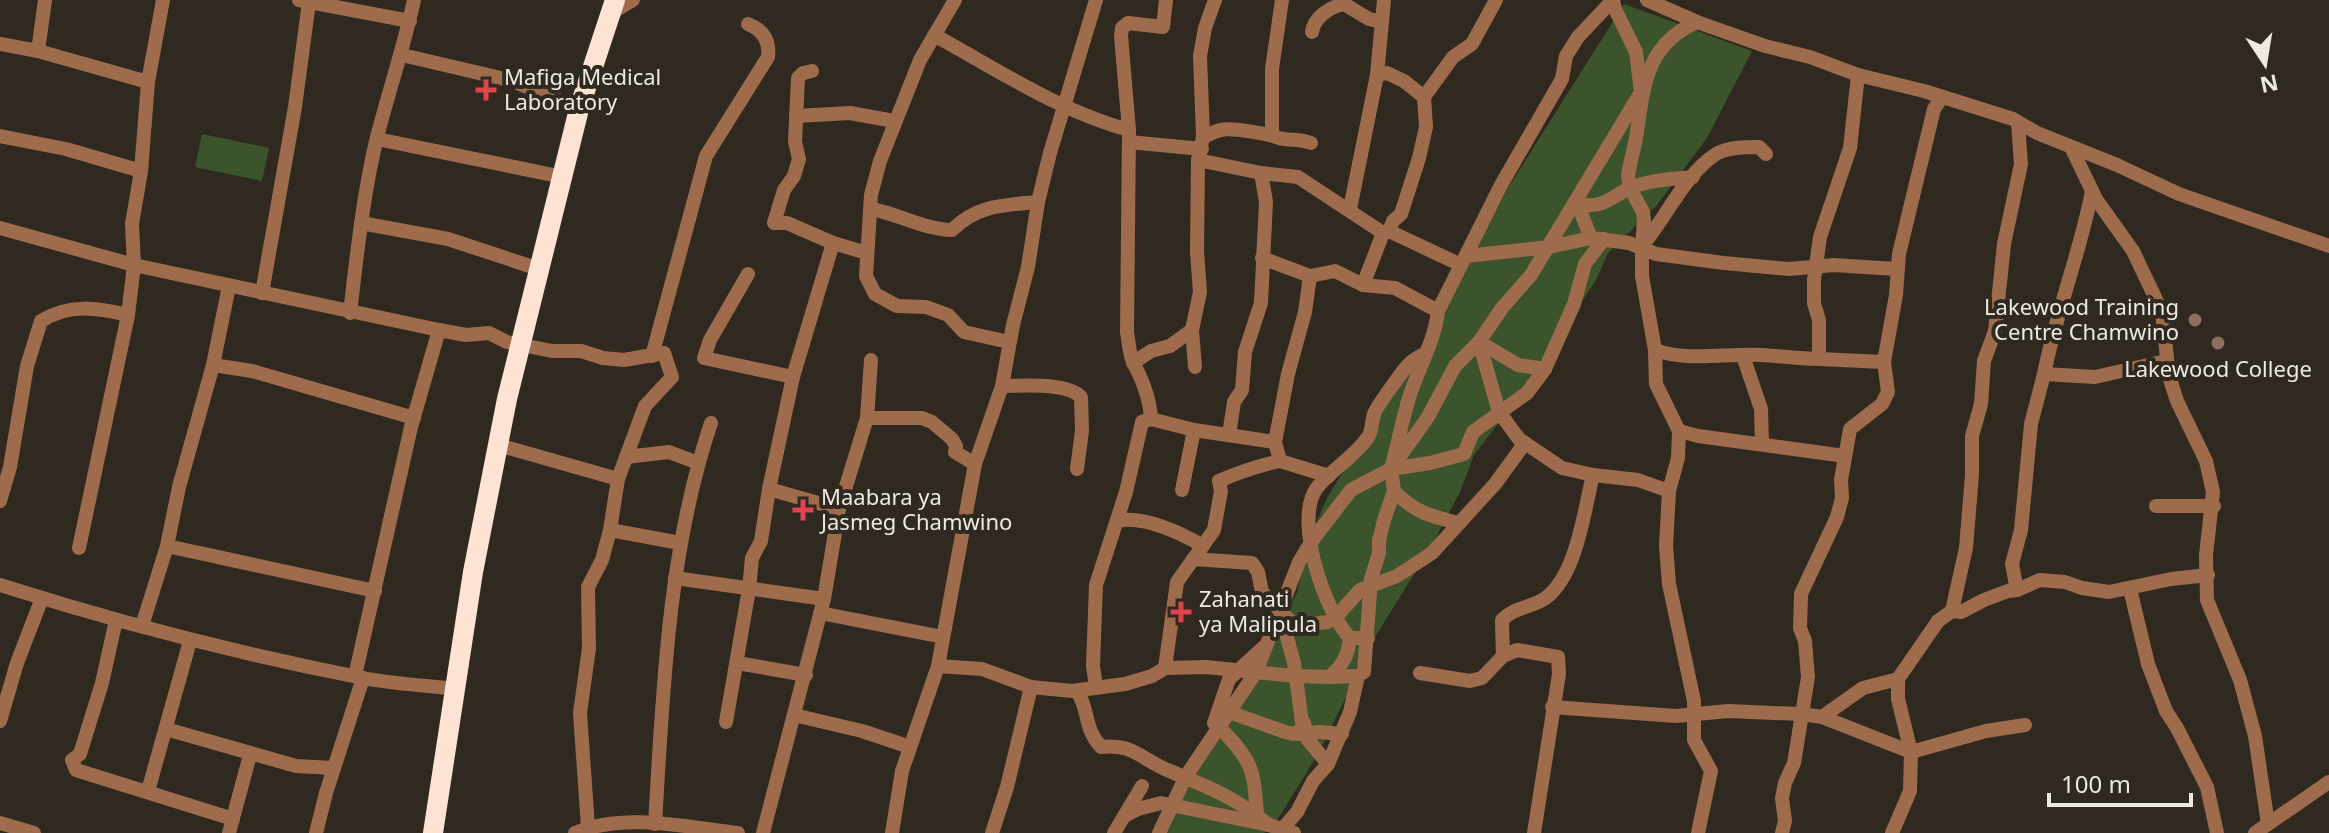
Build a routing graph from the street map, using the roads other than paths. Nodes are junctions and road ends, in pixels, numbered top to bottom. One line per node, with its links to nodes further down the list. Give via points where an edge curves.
1 (45, 0): 23 (street)
2 (163, 0): 28 (street)
3 (414, 0): 16 (street)
4 (633, 0): 15 (street)
5 (955, 0): 21 (street)
6 (1096, 0): 32 (street)
7 (1166, 0): 39 (street, via 1163,27 1128,23 1122,28)
8 (1215, 0): 43 (street, via 1201,44)
9 (1282, 0): 37 (street, via 1272,69)
10 (1384, 0): 17 (street)
11 (1496, 0): 30 (street, via 1472,44 1453,57)
12 (1613, 0): 29 (street, via 1636,52); 65 (street, via 1566,56 1562,79)
13 (1647, 0): 18 (street)
14 (304, 1): 16 (street); 74 (street, via 295,107)
15 (613, 6): 33 (highway)
16 (410, 21): 24 (street)
17 (1382, 22): 20 (street, via 1344,4 1321,15); 26 (street)
18 (1697, 22): 27 (street); 29 (street, via 1662,46)
19 (748, 24): 85 (street, via 761,31 768,57 706,156)
20 (1312, 32)
21 (934, 35): 32 (street); 35 (street)
22 (0, 44): 23 (street)
23 (38, 51): 28 (street)
24 (402, 55): 33 (street, via 513,81); 40 (street)
25 (812, 71): 34 (street, via 798,78)
26 (1377, 75): 30 (street, via 1387,73); 54 (street)
27 (1858, 75): 31 (street); 67 (street, via 1850,148 1820,237)
28 (148, 82): 45 (street)
29 (1641, 92): 49 (street); 52 (street)
30 (1424, 97): 57 (street, via 1426,127 1419,158 1401,214)
31 (1942, 97): 36 (street); 69 (street, via 1934,109)
32 (1064, 107): 39 (street); 51 (street)
33 (579, 109): 47 (highway)
34 (796, 116): 35 (street, via 850,113); 59 (street, via 799,159 774,223 787,223)
35 (894, 121): 53 (street)
36 (2018, 123): 42 (street); 151 (street, via 2021,164 2004,244 1995,331 1984,361 1972,436 1966,548)
37 (1272, 133): 41 (street); 43 (street, via 1225,128)
38 (0, 136): 45 (street)
39 (1129, 136): 43 (street); 91 (street, via 1127,332)
40 (377, 139): 47 (street); 55 (street)
41 (1311, 143)
42 (2071, 147): 50 (street); 61 (street, via 2203,204)
43 (1201, 149): 46 (street); 79 (street, via 1200,292)
44 (1766, 154): 48 (street, via 1759,147 1718,153)
45 (141, 171): 66 (street, via 132,224)
46 (1261, 173): 54 (street, via 1298,177); 64 (street, via 1266,202)
47 (563, 177): 68 (highway)
48 (1693, 177): 49 (street); 60 (street)
49 (1630, 188): 52 (street, via 1608,202); 60 (street, via 1643,212)
50 (2092, 191): 89 (street, via 2133,251 2162,312); 95 (street)
51 (1038, 202): 53 (street, via 974,212 952,230); 80 (street)
52 (1577, 203): 58 (street); 62 (street)
53 (871, 209): 63 (street)
54 (1350, 209): 57 (street)
55 (361, 223): 68 (street, via 448,239); 76 (street)
56 (0, 228): 66 (street)
57 (1386, 232): 65 (street); 72 (street)
58 (1597, 239): 60 (street); 62 (street); 94 (street)
59 (833, 243): 63 (street); 96 (street)
60 (1642, 246): 67 (street, via 1656,254 1724,263); 83 (street)
61 (2329, 246)
62 (1549, 247): 65 (street); 81 (street)
63 (867, 253): 80 (street, via 866,276 875,294 897,306 926,307 948,315 964,332)
64 (1262, 258): 71 (street); 106 (street, via 1261,303 1245,352 1242,390 1234,402)
65 (1464, 260): 75 (street)
66 (134, 265): 73 (street); 77 (street)
67 (1818, 268): 69 (street); 87 (street, via 1814,303)
68 (539, 269): 82 (highway)
69 (1896, 269): 90 (street)
70 (748, 274): 96 (street, via 704,358)
71 (1310, 276): 72 (street, via 1335,271); 107 (street)
72 (1363, 285): 75 (street, via 1395,288)
73 (229, 286): 74 (street); 92 (street)
74 (262, 293): 76 (street)
75 (1438, 311): 84 (street)
76 (350, 313): 78 (street)
77 (128, 315): 127 (street, via 97,307 54,312 41,321); 138 (street)
78 (439, 330): 82 (street, via 489,333); 99 (street)
79 (1192, 330): 91 (street); 93 (street)
80 (1009, 342): 97 (street)
81 (1479, 342): 94 (street, via 1518,365); 98 (street); 105 (street, via 1455,366 1442,394)
82 (521, 344): 85 (street, via 624,360); 110 (highway)
83 (1655, 350): 86 (street, via 1668,355); 104 (street, via 1656,384)
84 (1424, 353): 105 (street); 116 (street, via 1407,365 1374,413 1369,435)
85 (652, 356): 112 (street, via 664,353 672,377 645,406)
86 (1743, 356): 87 (street); 109 (street, via 1761,409)
87 (1819, 359): 90 (street)
88 (871, 360): 100 (street)
89 (2166, 361): 95 (street, via 2095,377); 129 (street, via 2177,401 2206,461)
90 (1884, 362): 111 (street, via 1888,392 1882,404 1850,429)
91 (1133, 363): 101 (street, via 1150,401)
92 (213, 365): 99 (street, via 252,371); 136 (street)
93 (1195, 367)
94 (1545, 369): 98 (street, via 1527,393)
95 (2044, 374): 146 (street, via 2031,424 2021,530 2012,564)
96 (793, 377): 123 (street)
97 (1002, 386): 115 (street); 117 (street, via 1039,386 1081,397)
98 (1499, 412): 108 (street); 118 (street, via 1473,432 1464,454)
99 (414, 418): 147 (street)
100 (867, 418): 115 (street, via 907,416 932,422 952,439 955,452); 130 (street)
101 (1151, 419): 103 (street); 131 (street, via 1142,422)
102 (711, 423): 114 (street)
103 (1194, 430): 106 (street); 124 (street)
104 (1679, 431): 109 (street); 126 (street)
105 (1408, 433): 118 (street)
106 (1229, 435): 107 (street)
107 (1275, 442): 113 (street)
108 (1525, 443): 119 (street, via 1562,468); 132 (street)
109 (1762, 444): 111 (street)
110 (498, 445): 121 (street); 176 (highway)
111 (1845, 456): 180 (street, via 1837,517 1801,594 1808,677)
112 (626, 457): 114 (street, via 669,452); 121 (street)
113 (1280, 461): 120 (street); 137 (street, via 1219,481 1214,530)
114 (698, 463): 135 (street)
115 (975, 464): 156 (street)
116 (1343, 465): 120 (street); 122 (street)
117 (1077, 469)
118 (1391, 469): 122 (street); 125 (street)
119 (1593, 475): 126 (street, via 1638,480); 161 (street, via 1568,573 1546,598 1502,620)
120 (1329, 476): 134 (street, via 1311,499)
121 (618, 479): 133 (street)
122 (1362, 482): 134 (street)
123 (769, 489): 130 (street); 144 (street)
124 (1182, 490)
125 (1394, 491): 132 (street, via 1410,507); 143 (street)
126 (1669, 491): 182 (street, via 1669,584)
127 (0, 501)
128 (2156, 506): 129 (street)
129 (2214, 506): 140 (street)
130 (839, 509): 149 (street)
131 (1117, 521): 137 (street, via 1178,531); 175 (street, via 1096,585)
132 (1458, 523): 143 (street, via 1413,568)
133 (610, 530): 135 (street); 208 (street, via 588,587 589,648 580,713)
134 (1311, 542): 150 (street); 152 (street)
135 (680, 543): 141 (street)
136 (167, 546): 147 (street); 154 (street)
137 (1203, 546): 139 (street)
138 (79, 548)
139 (1193, 559): 150 (street, via 1252,563 1262,592); 164 (street, via 1177,582)
140 (2208, 575): 145 (street); 207 (street, via 2207,600 2240,680 2255,736)
141 (675, 578): 144 (street); 204 (street)
142 (0, 585): 148 (street)
143 (1371, 585): 152 (street); 158 (street)
144 (749, 589): 149 (street); 162 (street)
145 (2130, 589): 146 (street, via 2109,592 2040,580); 222 (street, via 2148,664 2166,711 2207,787)
146 (2017, 590): 151 (street)
147 (375, 591): 171 (street)
148 (42, 598): 153 (street); 184 (street)
149 (822, 606): 156 (street); 168 (street)
150 (1281, 611): 155 (street); 160 (street)
151 (1952, 611): 173 (street, via 1938,621)
152 (1335, 618): 155 (street); 157 (street)
153 (116, 620): 154 (street); 200 (street, via 80,754 72,760 76,770)
154 (142, 626): 159 (street)
155 (1290, 628): 160 (street); 169 (street)
156 (943, 637): 163 (street)
157 (1350, 638): 158 (street); 172 (street, via 1349,652)
158 (1368, 638): 170 (street, via 1366,666)
159 (190, 641): 171 (street); 188 (street)
160 (1268, 644): 165 (street); 166 (street)
161 (1503, 656): 167 (street, via 1482,678 1470,681); 178 (street, via 1517,650 1558,657)
162 (737, 663): 168 (street); 185 (street)
163 (938, 666): 174 (street, via 982,669); 191 (street)
164 (1165, 668): 165 (street); 175 (street, via 1125,684)
165 (1239, 670): 166 (street); 194 (street, via 1229,679)
166 (1256, 672): 169 (street); 179 (street)
167 (1420, 673)
168 (806, 675): 181 (street)
169 (1294, 676): 172 (street); 189 (street)
170 (1358, 676): 172 (street); 190 (street)
171 (359, 677): 176 (street); 196 (street)
172 (1329, 677)
173 (1898, 679): 183 (street, via 1863,688); 192 (street)
174 (1031, 687): 177 (street); 209 (street)
175 (1096, 687): 177 (street)
176 (455, 689): 212 (highway)
177 (1077, 691): 197 (street, via 1086,705 1092,737 1101,747 1120,745)
178 (1552, 707): 182 (street); 218 (street)
179 (1229, 712): 187 (street); 189 (street)
180 (1801, 714): 182 (street, via 1728,711); 183 (street); 220 (street, via 1782,798)
181 (794, 715): 191 (street); 214 (street)
182 (1695, 716): 219 (street, via 1694,740 1711,771)
183 (1822, 717): 192 (street)
184 (0, 721)
185 (726, 722)
186 (2025, 725): 192 (street)
187 (1219, 727): 194 (street); 206 (street, via 1251,767)
188 (166, 729): 193 (street); 200 (street)
189 (1301, 730): 190 (street); 195 (street)
190 (1342, 734): 195 (street)
191 (910, 747): 215 (street)
192 (1911, 752): 221 (street, via 1910,791)
193 (250, 755): 196 (street); 205 (street)
194 (1201, 756): 197 (street)
195 (1328, 764): 206 (street, via 1297,812)
196 (334, 768): 211 (street)
197 (1186, 776): 201 (street); 206 (street, via 1236,800)
198 (2329, 782): 207 (street)
199 (1142, 786): 202 (street)
200 (148, 791): 205 (street)
201 (1172, 806): 202 (street, via 1153,804); 206 (street); 217 (street)
202 (1126, 815): 216 (street)
203 (0, 823): 210 (street)
204 (655, 824): 208 (street); 213 (street)
205 (231, 826)
206 (1274, 828)
207 (2262, 829)
208 (581, 830)
209 (997, 832)
210 (34, 833)
211 (316, 833)
212 (433, 833)
213 (738, 833)
214 (763, 833)
215 (892, 833)
216 (1114, 833)
217 (1159, 833)
218 (1534, 833)
219 (1698, 833)
220 (1782, 833)
221 (1892, 833)
222 (2217, 833)

